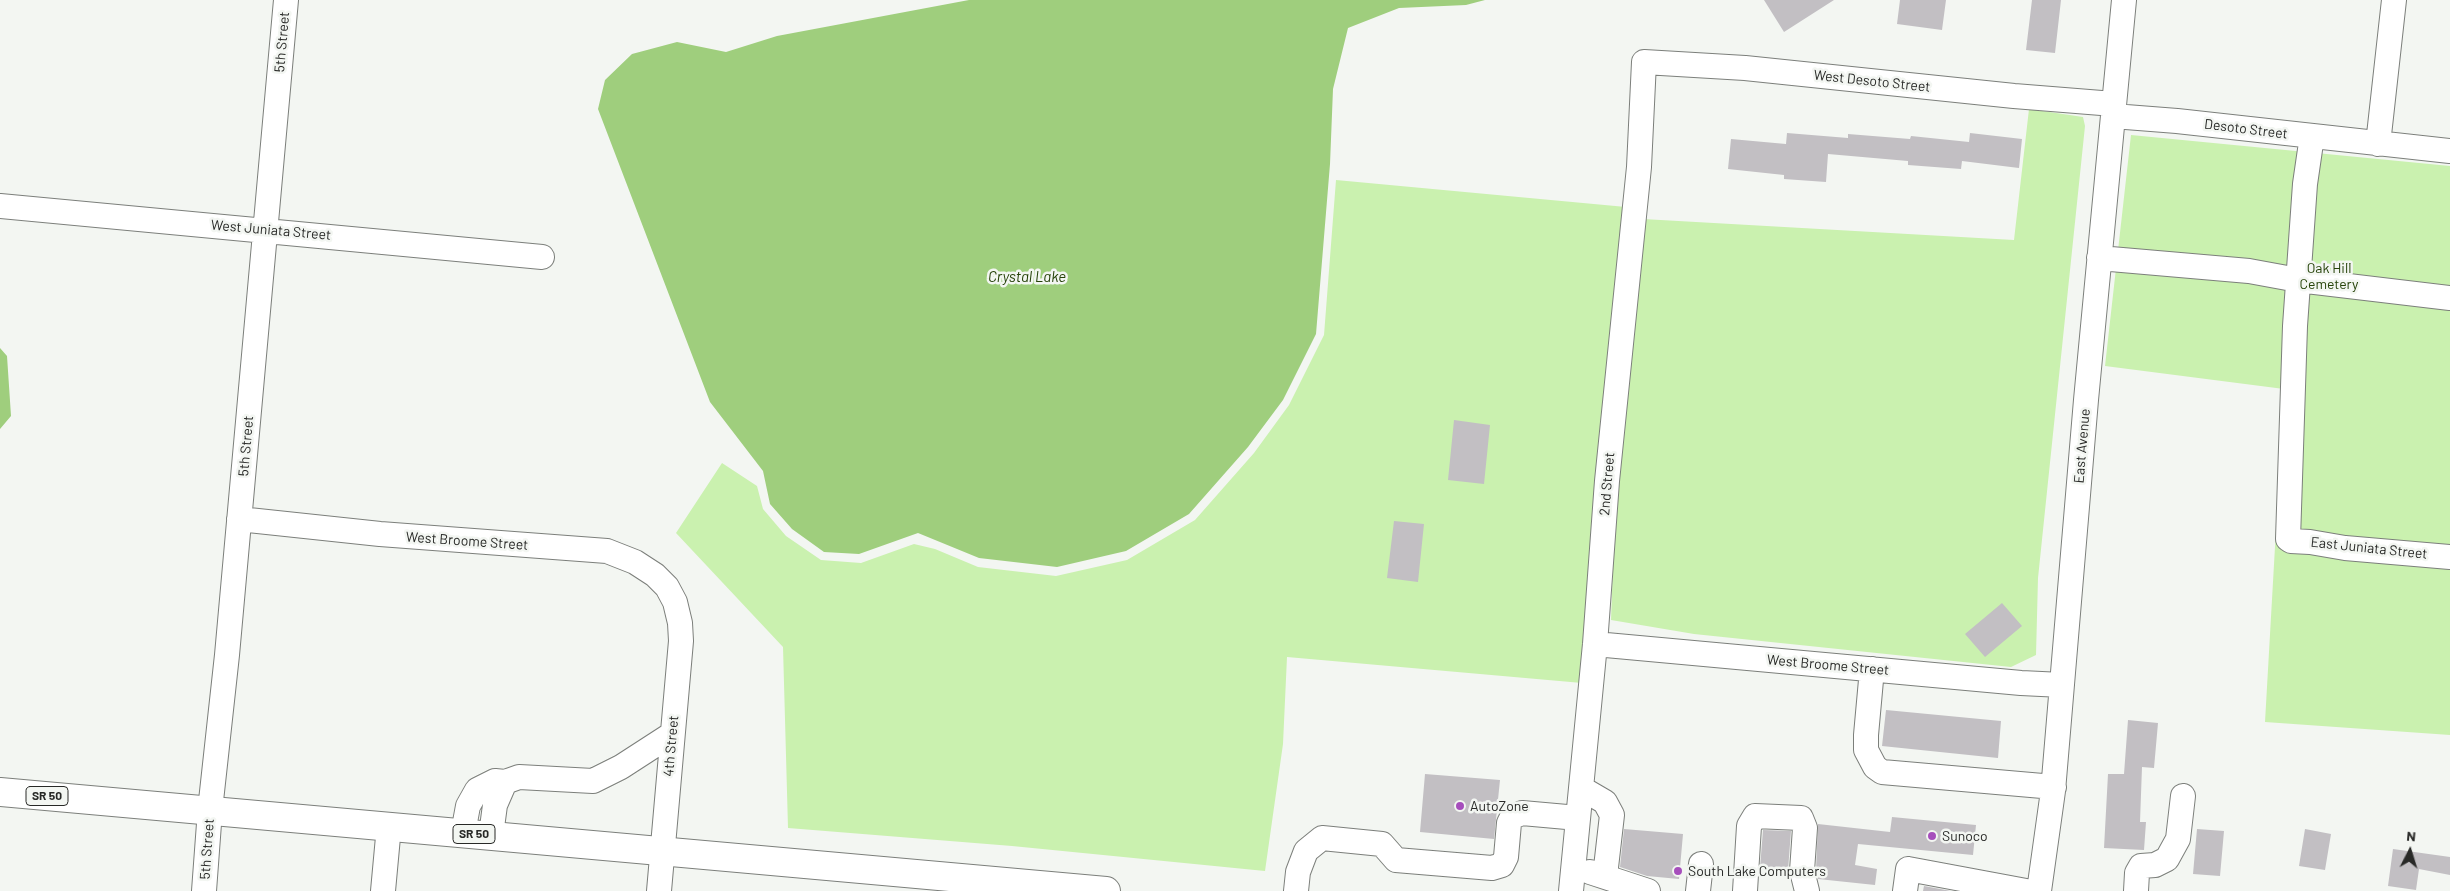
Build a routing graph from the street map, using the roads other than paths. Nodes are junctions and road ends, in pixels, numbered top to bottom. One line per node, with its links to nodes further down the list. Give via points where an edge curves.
1 (286, 0): 10 (street, 5th Street)
2 (2124, 0): 5 (street, East Avenue)
3 (2394, 0): 7 (street)
4 (1643, 76): 5 (street, West Desoto Street, via 1644,62 1745,68 2014,96); 18 (street, 2nd Street, via 1639,167 1607,481)
5 (2114, 110): 6 (street, Desoto Street, via 2177,121); 12 (street, East Avenue)
6 (2312, 136): 7 (street, Desoto Street); 13 (street)
7 (2378, 144): 8 (street, Desoto Street)
8 (2450, 152)
9 (0, 206): 10 (street, West Juniata Street)
10 (265, 229): 11 (street, West Juniata Street); 15 (street, 5th Street)
11 (542, 257)
12 (2099, 258): 13 (street, via 2249,271); 20 (street, East Avenue)
13 (2298, 280): 14 (street); 16 (street, East Juniata Street, via 2288,539 2345,548)
14 (2450, 298)
15 (240, 519): 17 (street, West Broome Street, via 607,552 635,562 655,575); 27 (street, 5th Street)
16 (2450, 557)
17 (675, 602): 21 (street, 4th Street, via 681,641)
18 (1595, 644): 19 (street, West Broome Street); 24 (street, 2nd Street)
19 (1872, 669): 20 (street, West Broome Street); 23 (street, via 1866,750 1874,767 1882,772)
20 (2062, 685): 23 (street, East Avenue)
21 (672, 734): 22 (street, via 593,781 519,777); 32 (street, 4th Street)
22 (505, 782): 30 (street, via 495,781 477,790 468,806); 31 (street, via 495,805)
23 (2054, 787): 48 (street, East Avenue)
24 (1581, 788): 28 (street, 2nd Street); 35 (street, via 1605,802 1612,816)
25 (0, 792): 27 (highway, SR 50)
26 (2184, 796): 49 (street, via 2178,839 2167,859 2155,865 2141,866 2137,873)
27 (210, 810): 29 (highway, SR 50); 36 (street, 5th Street)
28 (1578, 818): 34 (street, 2nd Street); 40 (street, via 1522,813 1512,817 1506,857 1502,865 1492,868 1396,860 1382,844 1322,838 1306,851 1298,872)
29 (389, 826): 30 (highway, SR 50); 37 (street)
30 (463, 833): 31 (highway, SR 50)
31 (491, 835): 32 (highway, SR 50)
32 (662, 851): 38 (street, 4th Street); 39 (highway, SR 50)
33 (1701, 864): 43 (street)
34 (1573, 867): 35 (street); 41 (street, 2nd Street)
35 (1605, 876): 42 (street)
36 (204, 891)
37 (383, 891)
38 (659, 891)
39 (1106, 891)
40 (1296, 891)
41 (1571, 891)
42 (1648, 891)
43 (1698, 891)
44 (1745, 891): 45 (street, via 1749,826 1755,816 1801,818 1805,828 1802,872)
45 (1807, 891)
46 (1905, 891): 47 (street, via 1908,869)
47 (2026, 891)
48 (2039, 891)
49 (2136, 891)

